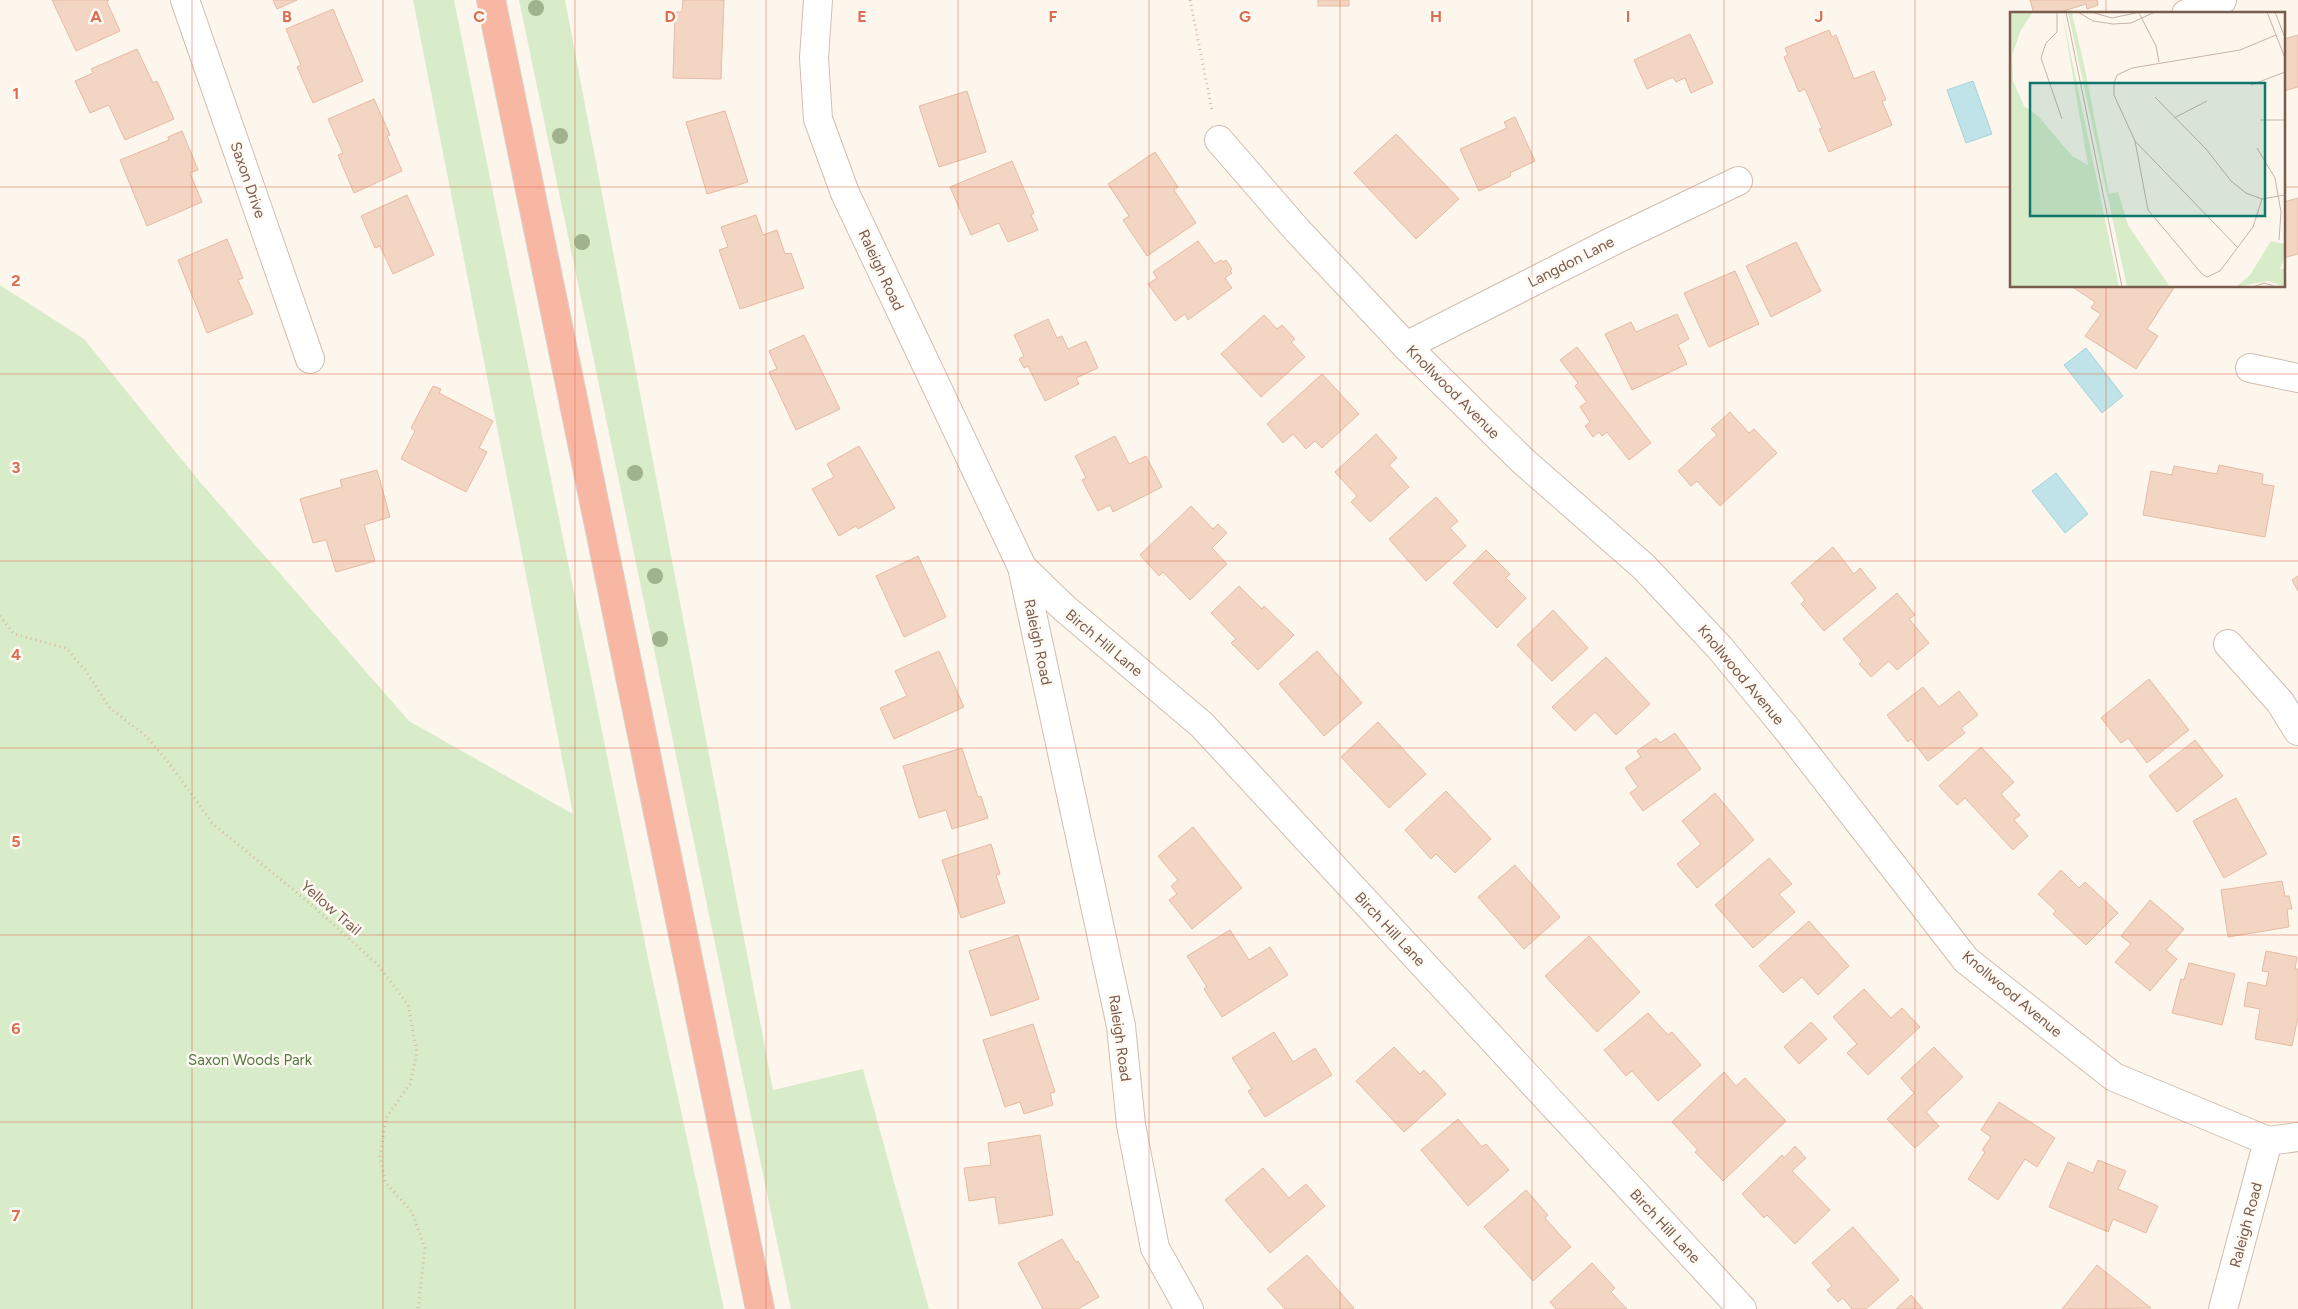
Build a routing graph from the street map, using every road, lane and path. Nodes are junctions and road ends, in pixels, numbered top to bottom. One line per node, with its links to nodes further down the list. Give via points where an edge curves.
1 (185, 0): 10 (street, Saxon Drive)
2 (491, 0): 20 (highway)
3 (818, 0): 13 (street, Raleigh Road, via 814,58 818,119 845,193)
4 (1190, 0): 7 (path)
5 (2222, 0): 6 (street)
6 (2191, 12)
7 (1219, 140): 9 (street, Knollwood Avenue, via 1296,230)
8 (1738, 181): 9 (street, Langdon Lane)
9 (1406, 346): 18 (street, Knollwood Avenue, via 1523,461 1644,567 1720,648 1966,960 2114,1077)
10 (310, 359)
11 (2250, 368): 12 (street)
12 (2298, 378)
13 (1022, 567): 21 (street, Raleigh Road, via 1121,1026 1131,1125 1155,1248); 22 (street, Birch Hill Lane, via 1062,607 1202,726)
14 (0, 616): 19 (path, Yellow Trail, via 14,634 66,648 110,708 146,736 169,763 213,824 313,906 378,965 408,1005 417,1052 410,1084 386,1118 380,1156 385,1182 412,1212 425,1248)
15 (2228, 644): 16 (street, via 2280,702)
16 (2298, 731)
17 (2298, 1136): 18 (street)
18 (2268, 1141): 23 (street, Raleigh Road)
19 (418, 1309)
20 (760, 1309)
21 (1189, 1309)
22 (1742, 1309)
23 (2223, 1309)

